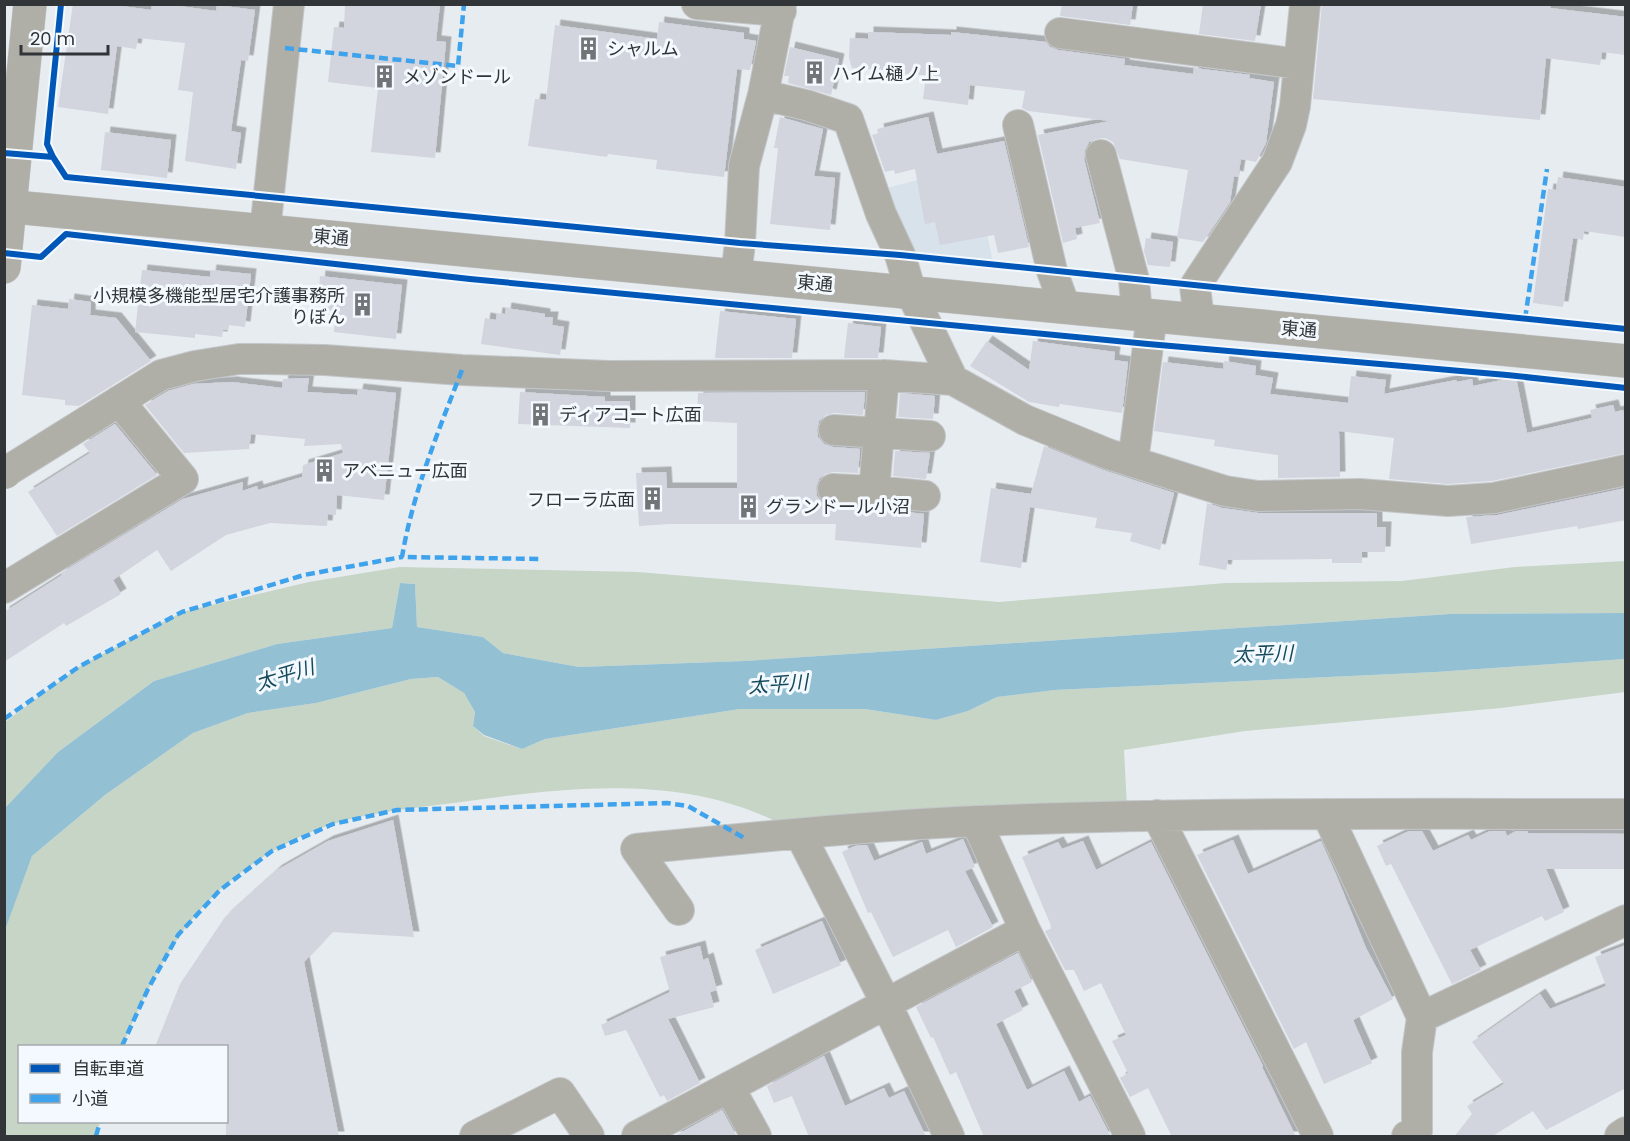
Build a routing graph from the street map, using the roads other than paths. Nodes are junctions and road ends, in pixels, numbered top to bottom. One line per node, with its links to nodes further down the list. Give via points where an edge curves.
1 (30, 4): 11 (street)
2 (290, 4): 12 (street)
3 (697, 4): 5 (street)
4 (1305, 4): 7 (street)
5 (781, 8): 8 (street)
6 (1060, 33): 7 (street)
7 (1299, 64): 18 (street, via 1291,125 1277,162 1195,286)
8 (763, 95): 14 (street, via 744,166); 15 (street, via 848,119)
9 (1018, 125): 16 (street, via 1052,271)
10 (1101, 155): 17 (street)
11 (8, 206): 12 (street, 東通); 13 (street)
12 (265, 231): 14 (street, 東通)
13 (4, 267)
14 (736, 276): 15 (street, 東通)
15 (911, 292): 16 (street, 東通); 21 (street)
16 (1065, 307): 17 (street, 東通)
17 (1144, 315): 18 (street, 東通); 26 (street)
18 (1199, 320): 19 (street, 東通)
19 (1626, 361)
20 (884, 375): 21 (street); 22 (street, via 609,376 239,359 161,375); 24 (street)
21 (953, 380): 26 (street, via 1025,420)
22 (119, 401): 28 (street); 32 (street, via 183,479)
23 (834, 430): 24 (street)
24 (880, 433): 25 (street); 30 (street)
25 (930, 436)
26 (1133, 462): 27 (street, via 1225,491 1258,496 1360,494 1448,501 1494,498)
27 (1626, 470)
28 (5, 472)
29 (833, 489): 30 (street)
30 (874, 491): 31 (street)
31 (925, 496)
32 (4, 588)
33 (1327, 814): 34 (street); 35 (street); 42 (street)
34 (1626, 814)
35 (1157, 815): 36 (street); 51 (street)
36 (976, 821): 37 (street); 40 (street)
37 (800, 834): 38 (street, via 636,849); 41 (street)
38 (679, 910)
39 (1626, 920): 42 (street)
40 (1024, 930): 41 (street); 50 (street)
41 (886, 1003): 43 (street); 49 (street)
42 (1422, 1017): 52 (street, via 1417,1052 1417,1132)
43 (729, 1087): 47 (street); 48 (street)
44 (1626, 1132): 53 (street)
45 (475, 1137): 46 (street, via 560,1093)
46 (589, 1137)
47 (637, 1137)
48 (756, 1137)
49 (949, 1137)
50 (1130, 1137)
51 (1318, 1137)
52 (1407, 1137)
53 (1620, 1137)

